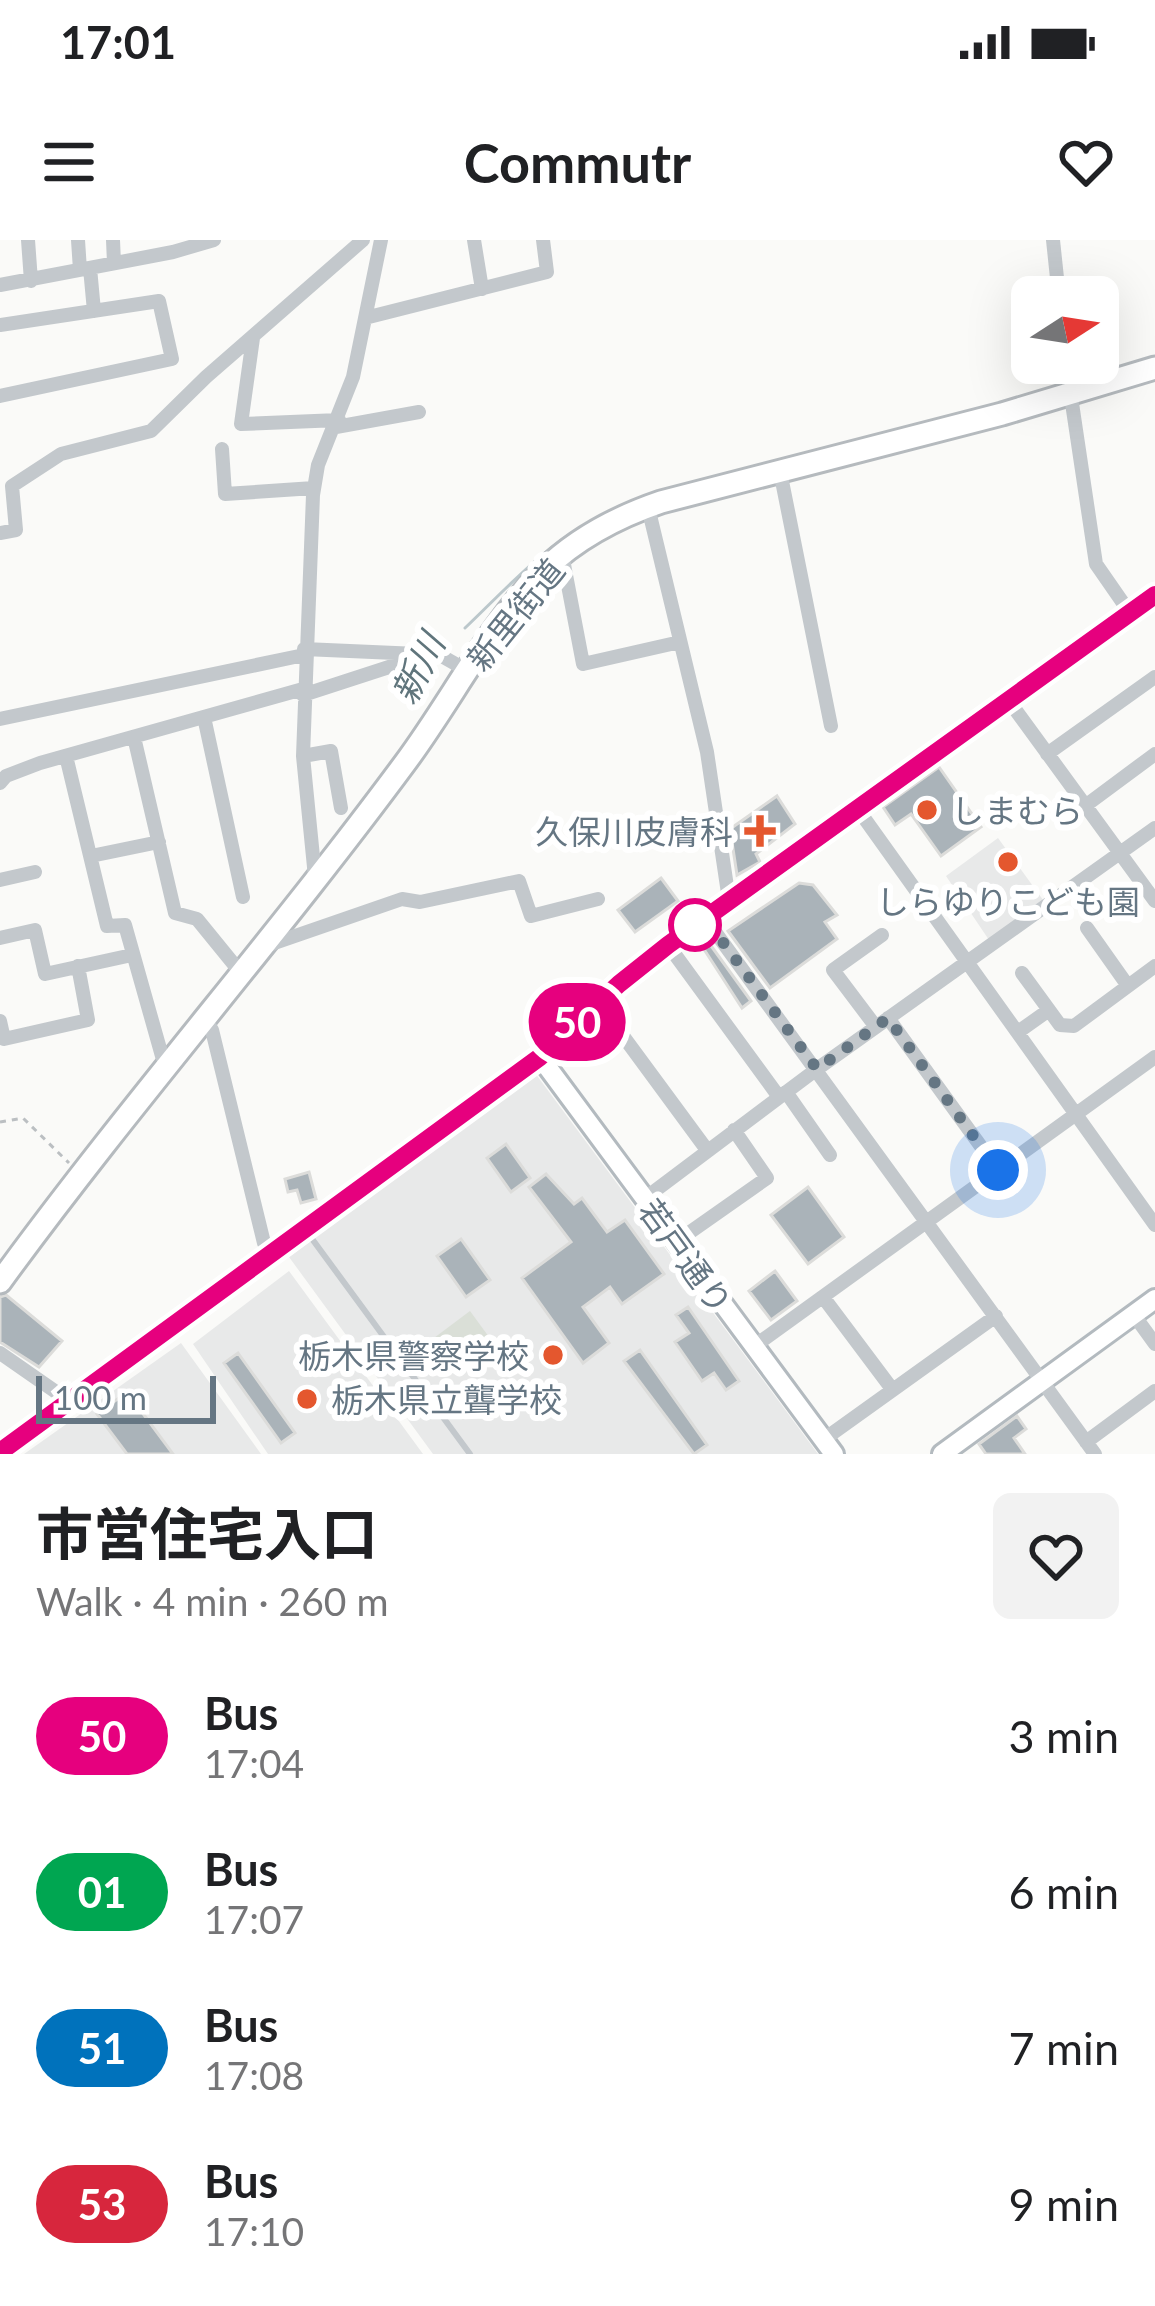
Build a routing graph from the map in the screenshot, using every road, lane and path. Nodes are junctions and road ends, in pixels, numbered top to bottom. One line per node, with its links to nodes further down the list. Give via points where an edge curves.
1 (28, 240): 14 (street)
2 (78, 240): 12 (street)
3 (113, 240): 11 (street)
4 (214, 240): 10 (street)
5 (363, 240): 20 (street)
6 (381, 240): 18 (street)
7 (474, 240): 16 (street)
8 (542, 240): 16 (street, via 547,272)
9 (1053, 240): 13 (street)
10 (183, 244): 11 (street)
11 (114, 263): 12 (street)
12 (85, 269): 14 (street); 17 (street)
13 (1057, 276)
14 (31, 281): 15 (street)
15 (0, 285)
16 (482, 289): 18 (street)
17 (94, 311): 19 (street); 24 (street, via 159,301 172,358)
18 (365, 318): 26 (street)
19 (0, 325)
20 (253, 338): 26 (street, via 241,424); 31 (street, via 151,431 61,454 12,486 16,530)
21 (1155, 368): 23 (main road, 新里街道)
22 (1069, 384): 23 (street)
23 (1070, 394): 28 (main road, 新里街道); 34 (street, via 1096,564)
24 (0, 396)
25 (419, 412): 26 (street)
26 (338, 423): 29 (street)
27 (222, 449): 29 (street, via 225,494)
28 (780, 471): 30 (main road, 新里街道); 43 (street)
29 (314, 488): 36 (street)
30 (648, 507): 32 (main road, 新里街道); 35 (street)
31 (0, 533)
32 (562, 554): 35 (street, via 583,664); 37 (main road, 新里街道)
33 (1155, 595): 34 (street)
34 (1130, 613): 40 (street)
35 (680, 642): 62 (street)
36 (304, 652): 37 (street); 39 (street); 42 (street)
37 (446, 660): 39 (street); 57 (main road, 新里街道, via 405,763)
38 (1155, 677): 45 (street)
39 (303, 692): 41 (street); 48 (street)
40 (1009, 701): 45 (street); 52 (street)
41 (204, 717): 44 (street); 60 (street)
42 (0, 719)
43 (831, 726)
44 (134, 736): 47 (street); 54 (street)
45 (1048, 754): 50 (street)
46 (1155, 754): 50 (street)
47 (66, 756): 49 (street); 56 (street)
48 (302, 756): 51 (street, via 331,751); 57 (street)
49 (0, 783)
50 (1085, 806): 55 (street)
51 (341, 808)
52 (857, 808): 62 (street); 71 (street)
53 (1155, 828): 55 (street)
54 (159, 842): 56 (street); 74 (street, via 175,913 196,919)
55 (1120, 854): 63 (street); 71 (street)
56 (91, 856): 70 (street, via 107,926 124,926)
57 (314, 870): 69 (main road, 新里街道)
58 (35, 872): 59 (street)
59 (0, 880)
60 (243, 897)
61 (598, 898): 69 (street, via 532,916 519,881 402,899)
62 (729, 900): 64 (street)
63 (1155, 901)
64 (705, 918): 68 (street); 86 (street)
65 (1087, 928): 76 (street)
66 (882, 935): 81 (street, via 833,970)
67 (0, 938): 72 (street, via 35,930 45,974)
68 (668, 945): 77 (street); 87 (street)
69 (261, 947): 74 (main road, 新里街道)
70 (132, 955): 72 (street); 85 (street)
71 (968, 962): 81 (street); 82 (street)
72 (78, 966): 79 (street, via 88,1020 4,1039)
73 (1155, 966): 76 (street)
74 (238, 969): 80 (main road, 新里街道)
75 (1022, 974): 78 (street)
76 (1128, 986): 78 (street, via 1074,1026)
77 (598, 1002): 83 (street); 91 (street)
78 (1049, 1010): 82 (street)
79 (0, 1021)
80 (205, 1021): 85 (main road, 新里街道); 100 (street)
81 (882, 1023): 86 (street); 94 (street)
82 (1018, 1031): 88 (street)
83 (540, 1057): 95 (street, 若戸通り); 98 (street)
84 (1155, 1057): 88 (street)
85 (165, 1061): 101 (main road, 新里街道)
86 (817, 1069): 87 (street); 96 (street)
87 (783, 1095): 90 (street); 92 (street)
88 (1076, 1113): 94 (street); 97 (street)
89 (0, 1122): 93 (path, via 23,1118)
90 (734, 1130): 91 (street); 99 (street, via 767,1178)
91 (707, 1150): 95 (street)
92 (830, 1156)
93 (74, 1167)
94 (998, 1170): 96 (street)
95 (644, 1198): 99 (street, 若戸通り)
96 (928, 1221): 102 (street); 105 (street)
97 (1155, 1225)
98 (304, 1229): 100 (street); 116 (lane)
99 (676, 1242): 107 (street, 若戸通り)
100 (270, 1254): 112 (street)
101 (0, 1282)
102 (823, 1297): 107 (street); 110 (street)
103 (1155, 1299): 104 (street)
104 (1134, 1315): 106 (street); 109 (street)
105 (996, 1316): 109 (street); 110 (street)
106 (1155, 1344)
107 (753, 1347): 113 (street, 若戸通り)
108 (0, 1353): 112 (street)
109 (1042, 1382): 114 (street); 117 (street)
110 (892, 1389): 113 (street)
111 (1155, 1391): 114 (street)
112 (69, 1401): 115 (street)
113 (828, 1447)
114 (1091, 1448)
115 (0, 1452)
116 (470, 1454)
117 (943, 1454)

